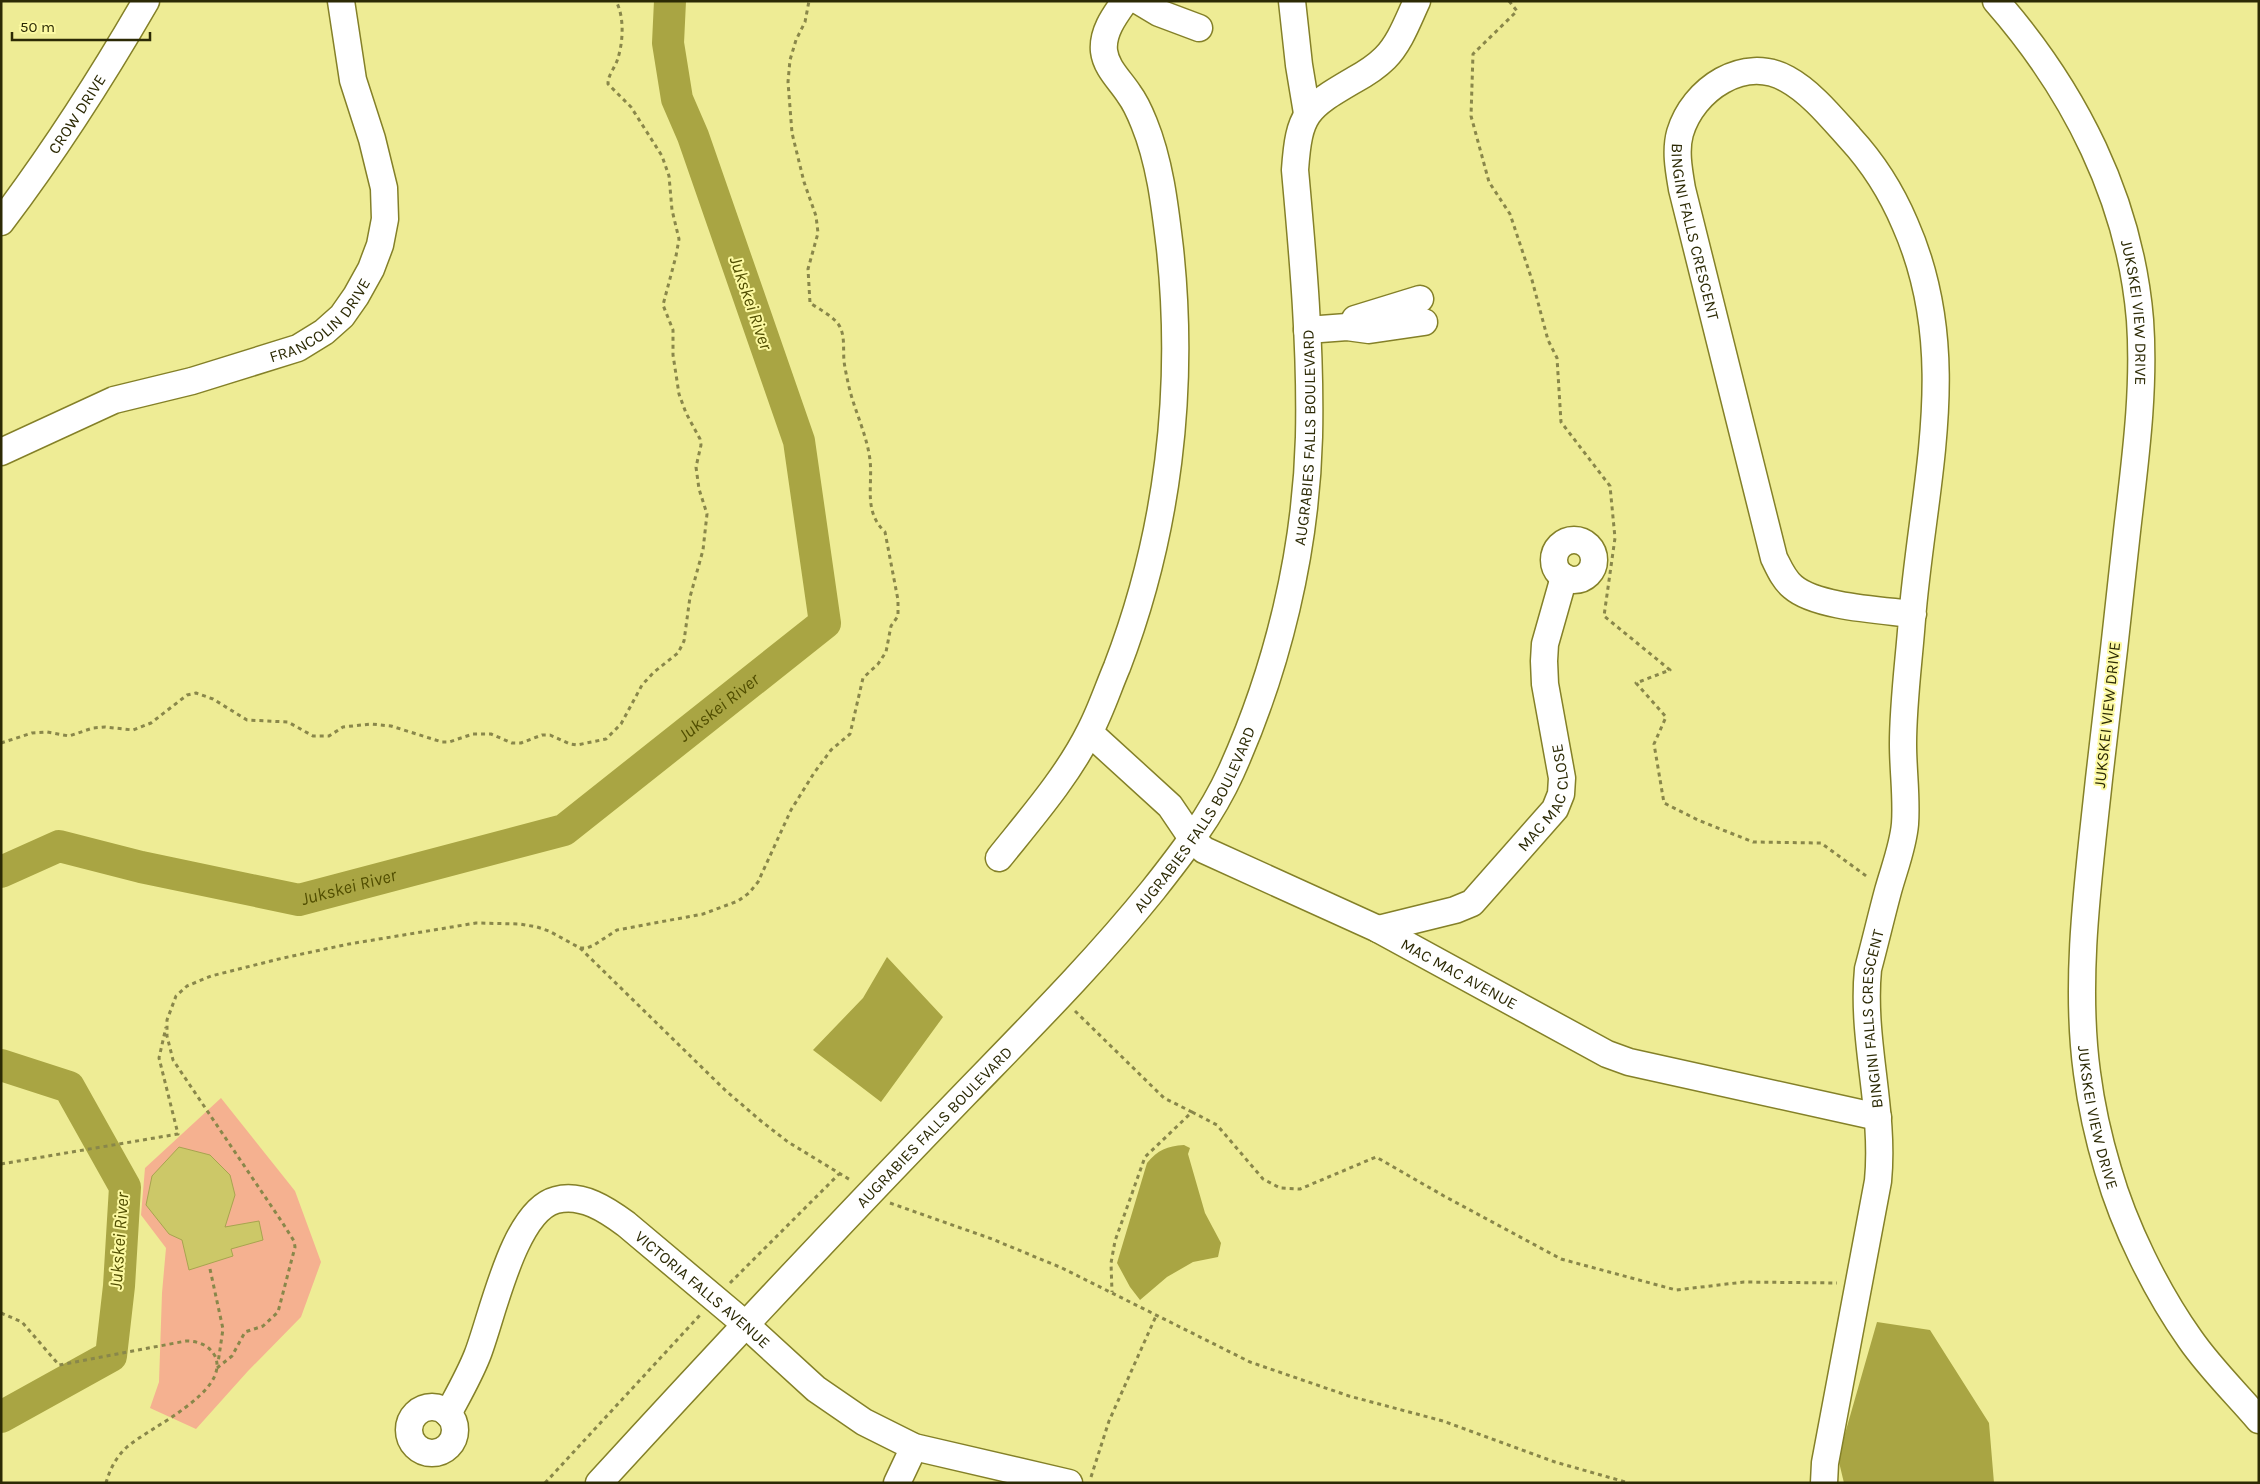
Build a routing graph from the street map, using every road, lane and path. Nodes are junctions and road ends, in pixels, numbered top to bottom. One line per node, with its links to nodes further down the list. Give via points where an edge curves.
1 (146, 1): 13 (street, CROW DRIVE, via 43,166)
2 (341, 1): 16 (street, FRANCOLIN DRIVE, via 353,80 384,188 385,219 371,269 342,316 298,348 192,381 114,400)
3 (616, 1): 20 (path, via 620,13 621,42 608,84 637,116 662,156 669,176 679,239 663,304 673,330 679,394 700,438 696,467 707,514 684,641 678,653 642,685 616,730 606,738 576,746 550,735 521,743 512,743 491,734 474,734 442,742 391,726 371,724 343,727 329,736 320,737 288,722 247,720 213,699 196,693 187,695 151,723 132,730 93,728 69,736 32,733)
4 (809, 1): 25 (path, via 805,22 790,60 788,82 792,133 818,233 808,269 810,303 840,325 850,388 867,444 872,510 877,525 885,532 898,616 891,626 884,657 863,678 850,734 831,750 790,810 758,882 749,893 738,901 703,914 617,930 594,945)
5 (1125, 1): 19 (street, via 1112,20 1103,48 1106,60 1144,121 1153,149 1170,252 1176,379 1166,487 1146,576 1130,633)
6 (1139, 1): 11 (street, via 1159,13)
7 (1292, 1): 12 (street)
8 (1417, 1): 12 (street, via 1386,58 1321,99)
9 (1509, 1): 23 (path, via 1518,11 1473,54 1471,116 1489,182 1510,214 1548,340 1557,358 1561,422 1610,486 1615,538 1604,616 1670,670 1636,683 1666,717 1654,744 1664,803 1753,842 1821,843)
10 (1996, 1): 42 (street, JUKSKEI VIEW DRIVE, via 2059,82 2086,132 2126,238 2140,321 2137,448 2084,944 2083,1015 2087,1073 2108,1171 2147,1265 2191,1341)
11 (1199, 28)
12 (1307, 113): 15 (street, AUGRABIES FALLS BOULEVARD, via 1297,147 1295,170)
13 (1, 222)
14 (1422, 311): 15 (street, via 1355,319 1347,327)
15 (1307, 330): 21 (street, AUGRABIES FALLS BOULEVARD, via 1309,440 1299,543 1290,590 1263,690 1245,738 1212,810)
16 (1, 452)
17 (1564, 577): 24 (street, MAC MAC CLOSE, via 1545,644 1544,661 1545,684 1562,778 1556,809 1472,902 1455,910)
18 (1913, 614): 18 (street, BINGINI FALLS CRESCENT, via 1931,474 1936,400 1932,309 1923,272 1890,190 1867,156 1807,94 1787,79 1770,72 1748,71 1726,77 1705,93 1688,114 1680,135 1678,165 1774,558 1792,587 1807,597); 23 (street, BINGINI FALLS CRESCENT, via 1903,742 1905,826)
19 (1090, 733): 21 (street, MAC MAC AVENUE, via 1170,806); 22 (street, via 1062,777)
20 (1, 743)
21 (1193, 840): 24 (street, MAC MAC AVENUE, via 1217,858); 26 (street, AUGRABIES FALLS BOULEVARD, via 1140,907)
22 (999, 858)
23 (1888, 891): 29 (street, BINGINI FALLS CRESCENT, via 1866,988)
24 (1378, 929): 29 (street, MAC MAC AVENUE, via 1607,1054 1629,1062)
25 (580, 948): 27 (path, via 549,931 520,924 476,923 357,942 211,976 187,986 176,996); 31 (path, via 725,1090 788,1142)
26 (1060, 996): 28 (path, via 1164,1098); 32 (street, AUGRABIES FALLS BOULEVARD)
27 (167, 1020): 30 (path, via 159,1058 178,1134); 40 (path, via 173,1060 294,1241 295,1248 278,1312 263,1326 245,1332 232,1356)
28 (1192, 1112): 34 (path, via 1217,1126 1263,1179 1280,1188 1300,1189 1376,1157 1561,1259 1676,1290 1744,1282); 35 (path, via 1145,1156 1115,1241 1111,1263)
29 (1878, 1118): 34 (street, BINGINI FALLS CRESCENT, via 1881,1154 1878,1181)
30 (1, 1164)
31 (839, 1174): 32 (path); 36 (path)
32 (871, 1192): 35 (path, via 905,1209 1034,1256); 39 (street, AUGRABIES FALLS BOULEVARD)
33 (210, 1269): 40 (path, via 223,1329)
34 (1859, 1283): 51 (street, BINGINI FALLS CRESCENT)
35 (1112, 1292): 38 (path)
36 (714, 1299): 39 (street, VICTORIA FALLS AVENUE); 41 (street, VICTORIA FALLS AVENUE, via 609,1212 590,1202 556,1200 540,1209 512,1254 478,1354); 45 (path)
37 (1, 1313): 40 (path, via 22,1322 59,1365 198,1341 213,1352)
38 (1156, 1316): 49 (path, via 1109,1421); 50 (path, via 1250,1362 1286,1375 1349,1396 1444,1421 1555,1462)
39 (745, 1324): 43 (street, VICTORIA FALLS AVENUE, via 816,1389 864,1422); 46 (street, AUGRABIES FALLS BOULEVARD)
40 (217, 1368): 44 (path, via 214,1380 193,1401 173,1418 127,1447 111,1466)
41 (448, 1414)
42 (2259, 1420)
43 (914, 1447): 47 (street); 48 (street, VICTORIA FALLS AVENUE)
44 (106, 1483)
45 (544, 1483)
46 (599, 1483)
47 (897, 1483)
48 (1067, 1483)
49 (1089, 1483)
50 (1629, 1483)
51 (1824, 1483)

